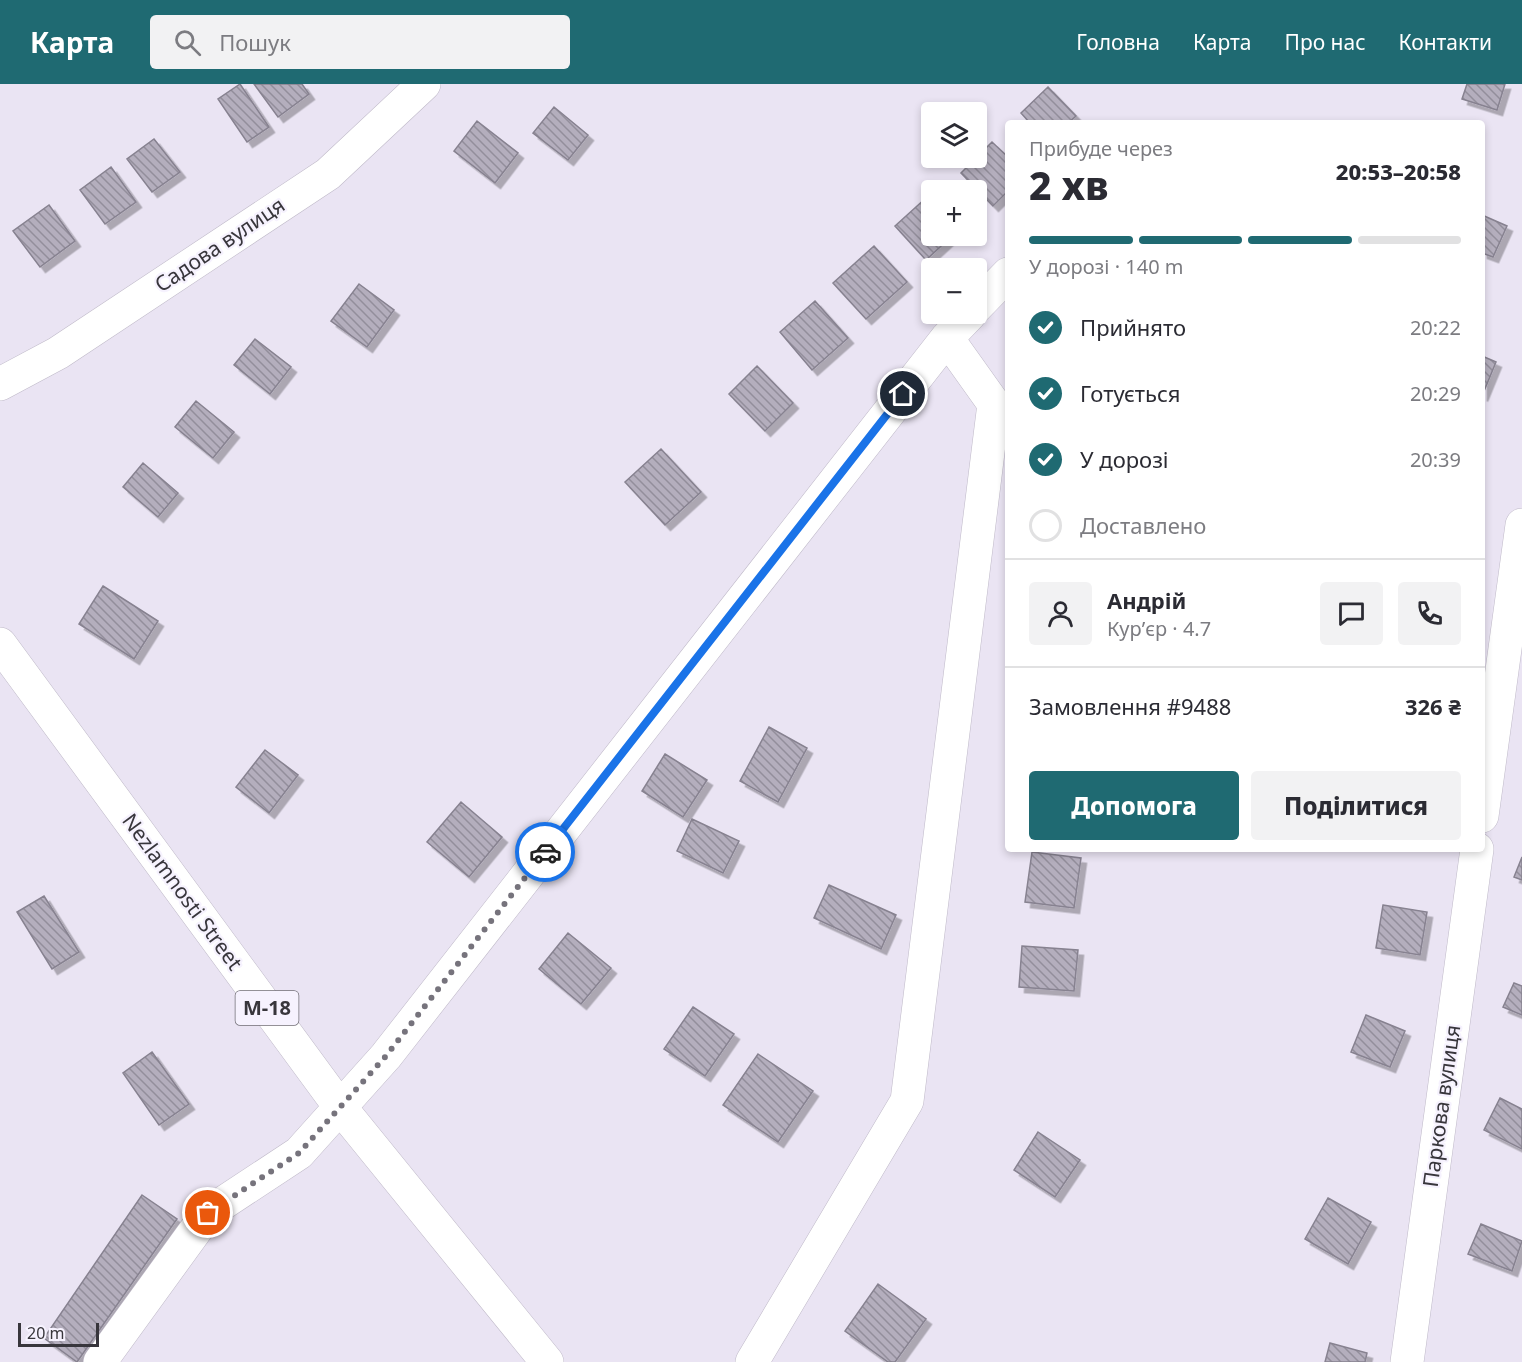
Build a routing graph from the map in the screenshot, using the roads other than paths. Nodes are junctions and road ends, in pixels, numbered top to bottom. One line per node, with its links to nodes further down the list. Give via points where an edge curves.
1 (424, 84): 6 (main road, Садова вулиця, via 328,174 58,353)
2 (1005, 277): 3 (main road)
3 (987, 296)
4 (960, 324): 5 (main road)
5 (947, 338): 11 (main road, via 393,1046); 14 (main road, via 994,404 907,1101)
6 (0, 384)
7 (1522, 525): 9 (main road)
8 (0, 644): 11 (main road, Nezlamnosti Street / М-18)
9 (1485, 794)
10 (1478, 852): 15 (main road, Паркова вулиця)
11 (340, 1107): 12 (main road, Nezlamnosti Street / М-18); 13 (main road, via 299,1153 208,1213)
12 (539, 1359)
13 (100, 1362)
14 (752, 1362)
15 (1407, 1362)

